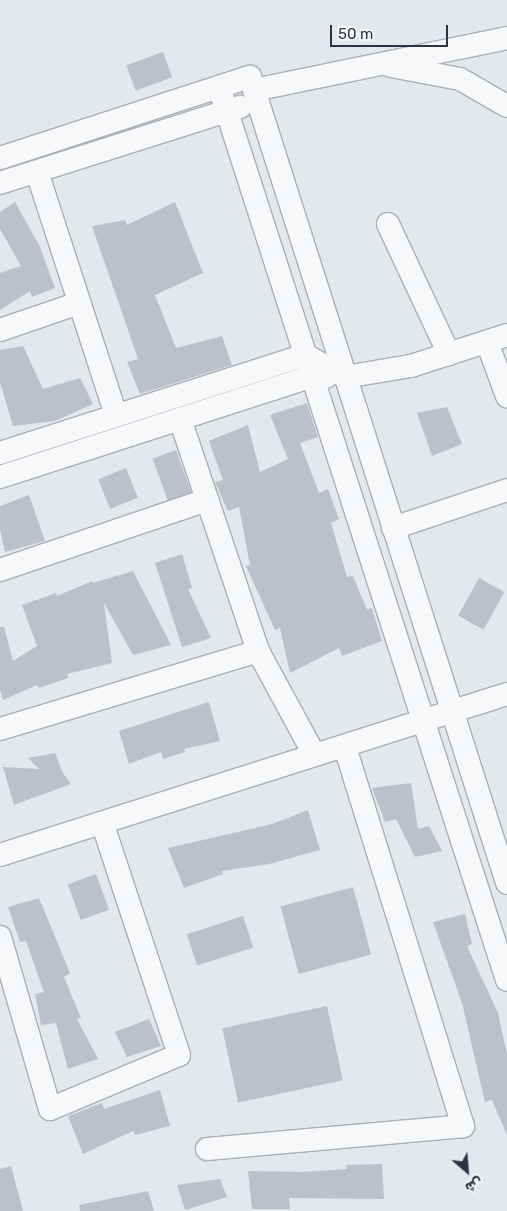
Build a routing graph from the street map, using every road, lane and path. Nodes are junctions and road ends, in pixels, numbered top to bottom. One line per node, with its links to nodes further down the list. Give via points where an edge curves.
1 (507, 38): 2 (street)
2 (380, 64): 4 (street); 5 (street, via 460,79)
3 (219, 88): 4 (street, via 250,77); 6 (street); 7 (street)
4 (256, 95): 6 (street); 17 (street)
5 (507, 106)
6 (226, 111): 8 (street); 15 (street)
7 (0, 158)
8 (37, 172): 9 (street); 11 (street)
9 (0, 183)
10 (388, 224): 14 (street)
11 (78, 303): 12 (street); 19 (street)
12 (0, 330)
13 (497, 339): 14 (street); 18 (street)
14 (449, 354): 17 (street, via 411,366)
15 (304, 355): 16 (street); 17 (street); 19 (street)
16 (312, 376): 17 (street); 20 (street); 30 (street)
17 (345, 377): 25 (street)
18 (507, 396)
19 (116, 416): 21 (street)
20 (180, 419): 22 (street); 24 (street)
21 (0, 453)
22 (0, 477)
23 (507, 490): 25 (street)
24 (207, 500): 26 (street); 27 (street)
25 (393, 528): 29 (street)
26 (0, 570)
27 (258, 651): 31 (street); 33 (street)
28 (507, 694): 29 (street)
29 (452, 711): 30 (street); 36 (street)
30 (423, 720): 32 (street); 38 (street)
31 (0, 729)
32 (345, 746): 33 (street); 39 (street, via 463,1126)
33 (314, 754): 34 (street)
34 (103, 825): 35 (street); 37 (street, via 180,1055 50,1109)
35 (0, 855)
36 (507, 883)
37 (0, 937)
38 (507, 980)
39 (207, 1150)

